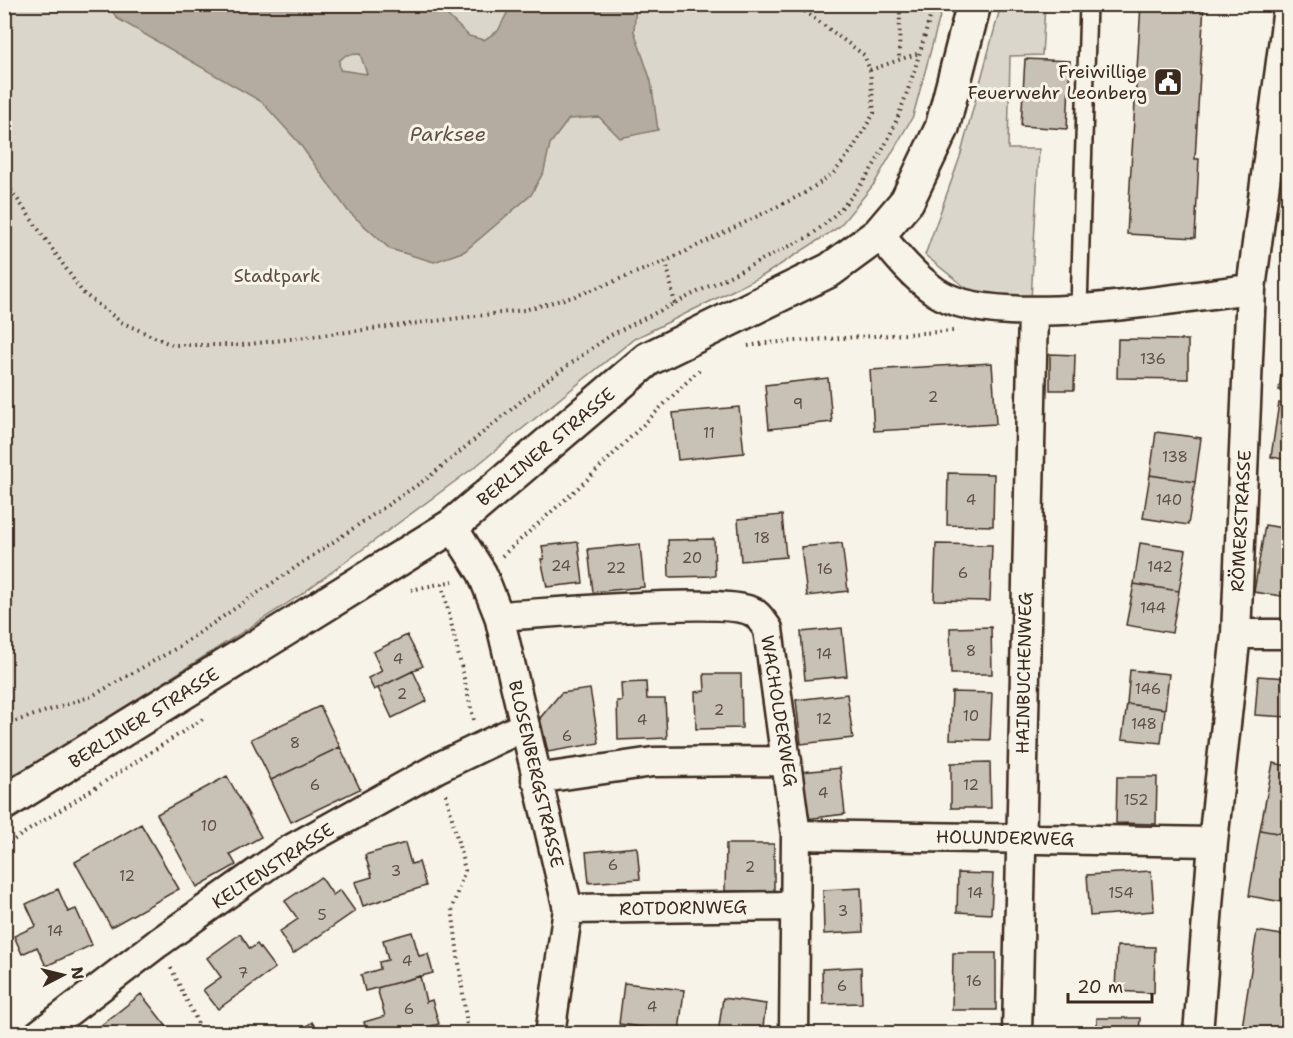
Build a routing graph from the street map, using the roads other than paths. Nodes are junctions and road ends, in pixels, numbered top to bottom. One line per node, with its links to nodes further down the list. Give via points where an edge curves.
1 (974, 4): 4 (main road, BERLINER STRASSE, via 942,128 907,201)
2 (1088, 4): 6 (lane)
3 (1288, 8): 5 (street, RÖMERSTRASSE)
4 (879, 234): 7 (street, via 909,270 938,293 972,307); 8 (main road, BERLINER STRASSE, via 830,270 648,359)
5 (1251, 289): 6 (street); 10 (street, RÖMERSTRASSE)
6 (1079, 308): 7 (street)
7 (1032, 312): 17 (street, HAINBUCHENWEG)
8 (452, 526): 9 (street, BLOSENBERGSTRASSE, via 482,573); 15 (main road, BERLINER STRASSE)
9 (499, 616): 12 (street, BLOSENBERGSTRASSE); 13 (street, WACHOLDERWEG, via 721,606 753,612 768,629)
10 (1236, 634): 11 (street); 18 (street, RÖMERSTRASSE)
11 (1288, 634)
12 (525, 726): 14 (street, BLOSENBERGSTRASSE); 21 (street, KELTENSTRASSE, via 439,767 286,852)
13 (787, 761): 14 (street, via 653,762); 16 (street, WACHOLDERWEG)
14 (536, 779): 20 (street, BLOSENBERGSTRASSE)
15 (4, 803)
16 (796, 835): 17 (street, HOLUNDERWEG); 19 (street, WACHOLDERWEG)
17 (1021, 838): 18 (street, HOLUNDERWEG); 24 (street, HAINBUCHENWEG)
18 (1213, 842): 25 (street, RÖMERSTRASSE)
19 (797, 906): 20 (street, ROTDORNWEG); 23 (street, WACHOLDERWEG)
20 (568, 909): 22 (street, BLOSENBERGSTRASSE)
21 (39, 1034)
22 (550, 1034)
23 (794, 1034)
24 (1017, 1034)
25 (1198, 1034)

